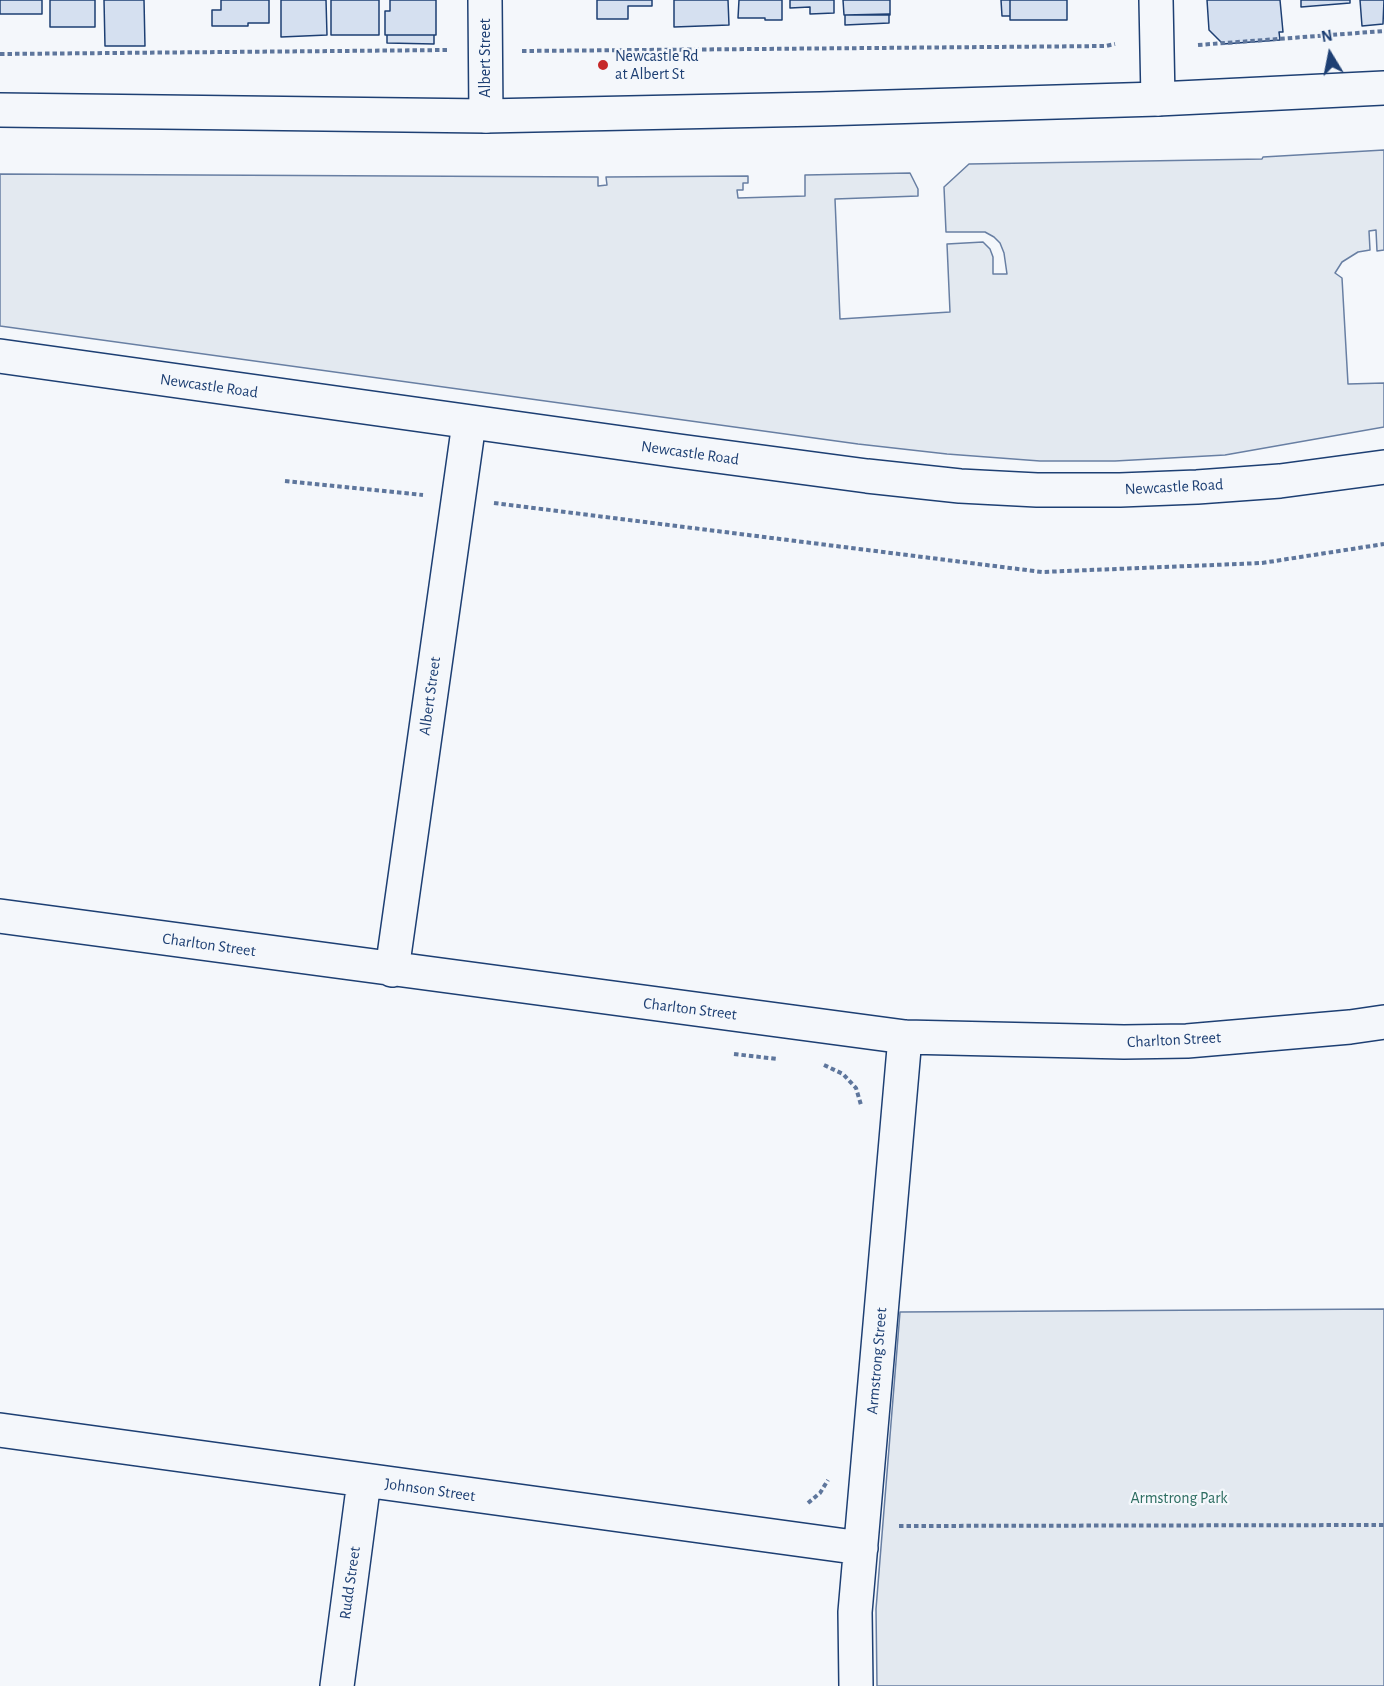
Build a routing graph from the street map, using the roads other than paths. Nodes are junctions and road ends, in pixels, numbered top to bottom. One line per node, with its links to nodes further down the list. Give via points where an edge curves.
1 (485, 0): 6 (main road, Albert Street)
2 (1156, 0): 4 (main road)
3 (1384, 88): 4 (main road)
4 (1158, 99): 6 (main road)
5 (0, 110): 6 (main road)
6 (486, 116)
7 (0, 356): 8 (main road, Newcastle Road)
8 (469, 423): 9 (main road, Newcastle Road, via 971,487 1197,487); 11 (main road, Albert Street)
9 (1384, 467)
10 (0, 916): 11 (main road, Charlton Street)
11 (392, 970): 13 (main road, Charlton Street)
12 (1384, 1022): 13 (main road, Charlton Street, via 1187,1041)
13 (905, 1037): 16 (main road, Armstrong Street)
14 (0, 1430): 15 (main road, Johnson Street)
15 (364, 1481): 16 (main road, Johnson Street); 17 (main road, Rudd Street)
16 (862, 1537): 18 (main road, Armstrong Street, via 855,1612)
17 (337, 1686)
18 (856, 1686)

